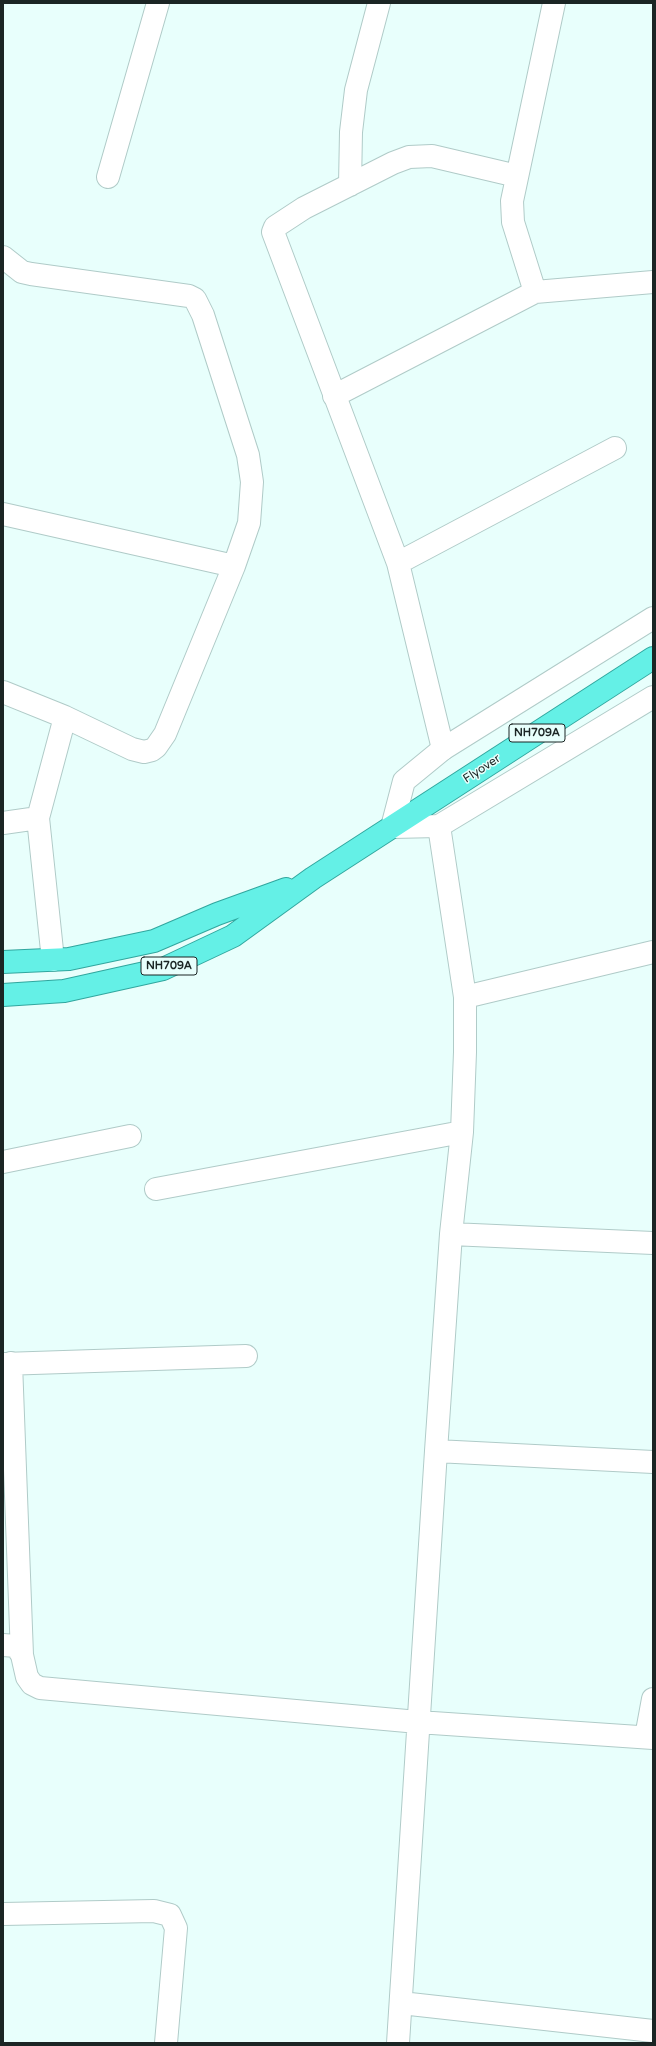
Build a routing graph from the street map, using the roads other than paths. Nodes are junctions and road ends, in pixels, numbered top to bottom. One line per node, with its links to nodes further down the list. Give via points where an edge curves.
1 (158, 3): 5 (street)
2 (379, 3): 6 (street, via 356,90 351,132)
3 (554, 3): 4 (street)
4 (517, 176): 6 (street, via 421,155 393,163); 9 (street, via 512,201 513,222)
5 (108, 177)
6 (350, 185): 10 (street, via 304,208 275,227 273,232)
7 (3, 257): 14 (street, via 22,272 31,274 189,296 195,299 203,315 248,455 252,482 249,523)
8 (653, 282): 9 (street)
9 (535, 292): 10 (street)
10 (334, 396): 13 (street)
11 (615, 448): 13 (street)
12 (3, 514): 14 (street)
13 (398, 563): 20 (street)
14 (234, 566): 19 (street, via 166,734 156,747 144,752 132,749)
15 (653, 618): 20 (street)
16 (653, 658): 24 (highway, Flyover / NH709A)
17 (3, 692): 19 (street)
18 (653, 697): 23 (street)
19 (65, 717): 21 (street)
20 (443, 749): 24 (street, via 404,781)
21 (38, 818): 22 (street); 27 (street)
22 (3, 823)
23 (438, 826): 24 (street); 30 (street)
24 (392, 827): 25 (highway, NH709A)
25 (313, 878): 27 (highway, NH709A, via 154,941); 29 (highway, NH709A, via 233,936 163,969 64,991)
26 (653, 952): 30 (street)
27 (53, 960): 28 (highway, NH709A)
28 (3, 962)
29 (3, 995)
30 (465, 997): 31 (street)
31 (462, 1132): 34 (street); 35 (street)
32 (130, 1136): 33 (street)
33 (3, 1162)
34 (156, 1189)
35 (452, 1234): 36 (street); 39 (street)
36 (653, 1243)
37 (246, 1356): 38 (street)
38 (7, 1364): 42 (street)
39 (436, 1451): 40 (street); 44 (street)
40 (653, 1462)
41 (3, 1645): 42 (street, via 16,1646)
42 (22, 1655): 44 (street, via 27,1677 32,1684 40,1688)
43 (653, 1699): 45 (street)
44 (418, 1722): 45 (street); 47 (street)
45 (650, 1737)
46 (3, 1914): 49 (street, via 154,1911 170,1915 176,1928)
47 (401, 2003): 48 (street); 50 (street)
48 (653, 2031)
49 (166, 2043)
50 (398, 2043)

